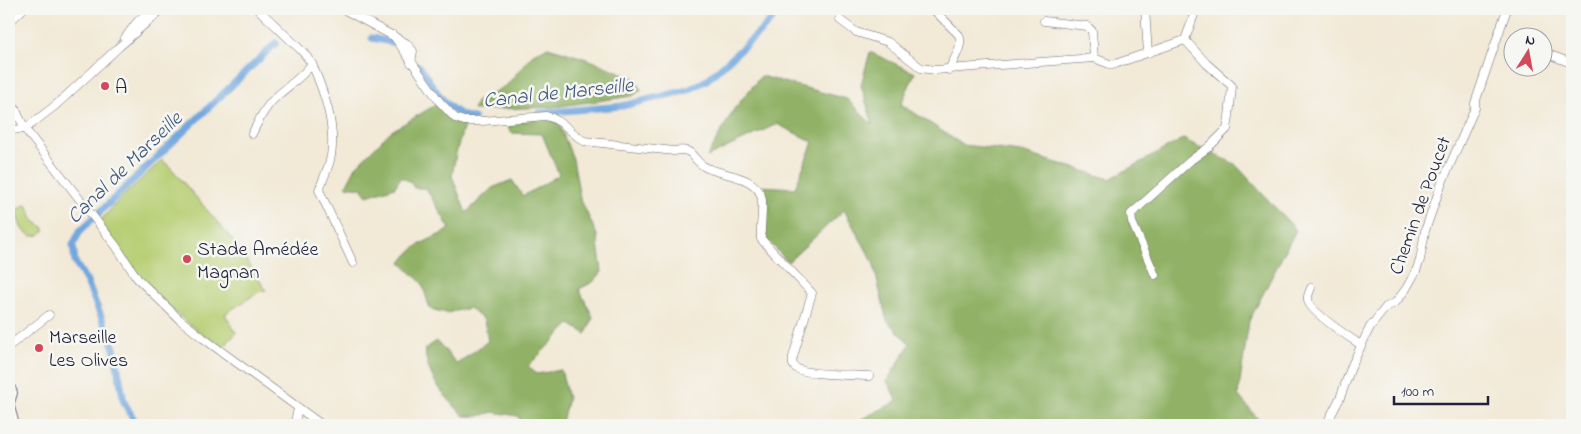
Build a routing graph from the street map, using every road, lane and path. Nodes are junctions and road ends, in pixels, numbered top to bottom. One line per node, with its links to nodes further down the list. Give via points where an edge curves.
1 (23, 9): 12 (street)
2 (151, 9): 14 (street)
3 (162, 9): 14 (street)
4 (258, 9): 19 (street, via 304,52)
5 (343, 9): 31 (street, via 406,42 414,51 412,58 439,101 455,118 482,121 546,116 554,118 584,141 664,151 684,150 705,167 754,185 762,199 762,239 812,293 792,364 806,372)
6 (933, 9): 20 (street, via 961,39)
7 (1145, 9): 15 (street)
8 (1196, 9): 13 (street)
9 (1507, 9): 29 (street, Chemin de Poucet, via 1475,108 1440,185 1416,271 1395,303 1386,307 1370,327)
10 (840, 20): 20 (street, via 856,32 888,42 921,68)
11 (1044, 21): 18 (street, via 1087,26 1092,31)
12 (9, 22)
13 (1185, 40): 15 (street); 26 (street, via 1232,86 1230,117 1227,129 1209,147 1131,214)
14 (120, 46): 22 (street)
15 (1148, 53): 18 (street, via 1112,65)
16 (1572, 54): 17 (street, via 1566,61)
17 (1554, 56)
18 (1094, 58): 20 (street)
19 (312, 64): 24 (street, via 262,113); 25 (street, via 331,120 330,156 319,190)
20 (949, 70)
21 (9, 96): 22 (street)
22 (26, 129): 23 (street); 35 (street, via 137,278 180,320)
23 (9, 130)
24 (252, 134)
25 (353, 263)
26 (1155, 275)
27 (1311, 288): 29 (street, via 1309,304)
28 (49, 315): 30 (street)
29 (1361, 345): 39 (street, Chemin de Poucet)
30 (9, 346)
31 (869, 376)
32 (9, 386): 33 (main road, via 12,392)
33 (9, 402)
34 (9, 407): 36 (main road)
35 (298, 409): 37 (street); 38 (street)
36 (14, 425)
37 (294, 425)
38 (322, 425)
39 (1326, 425)

